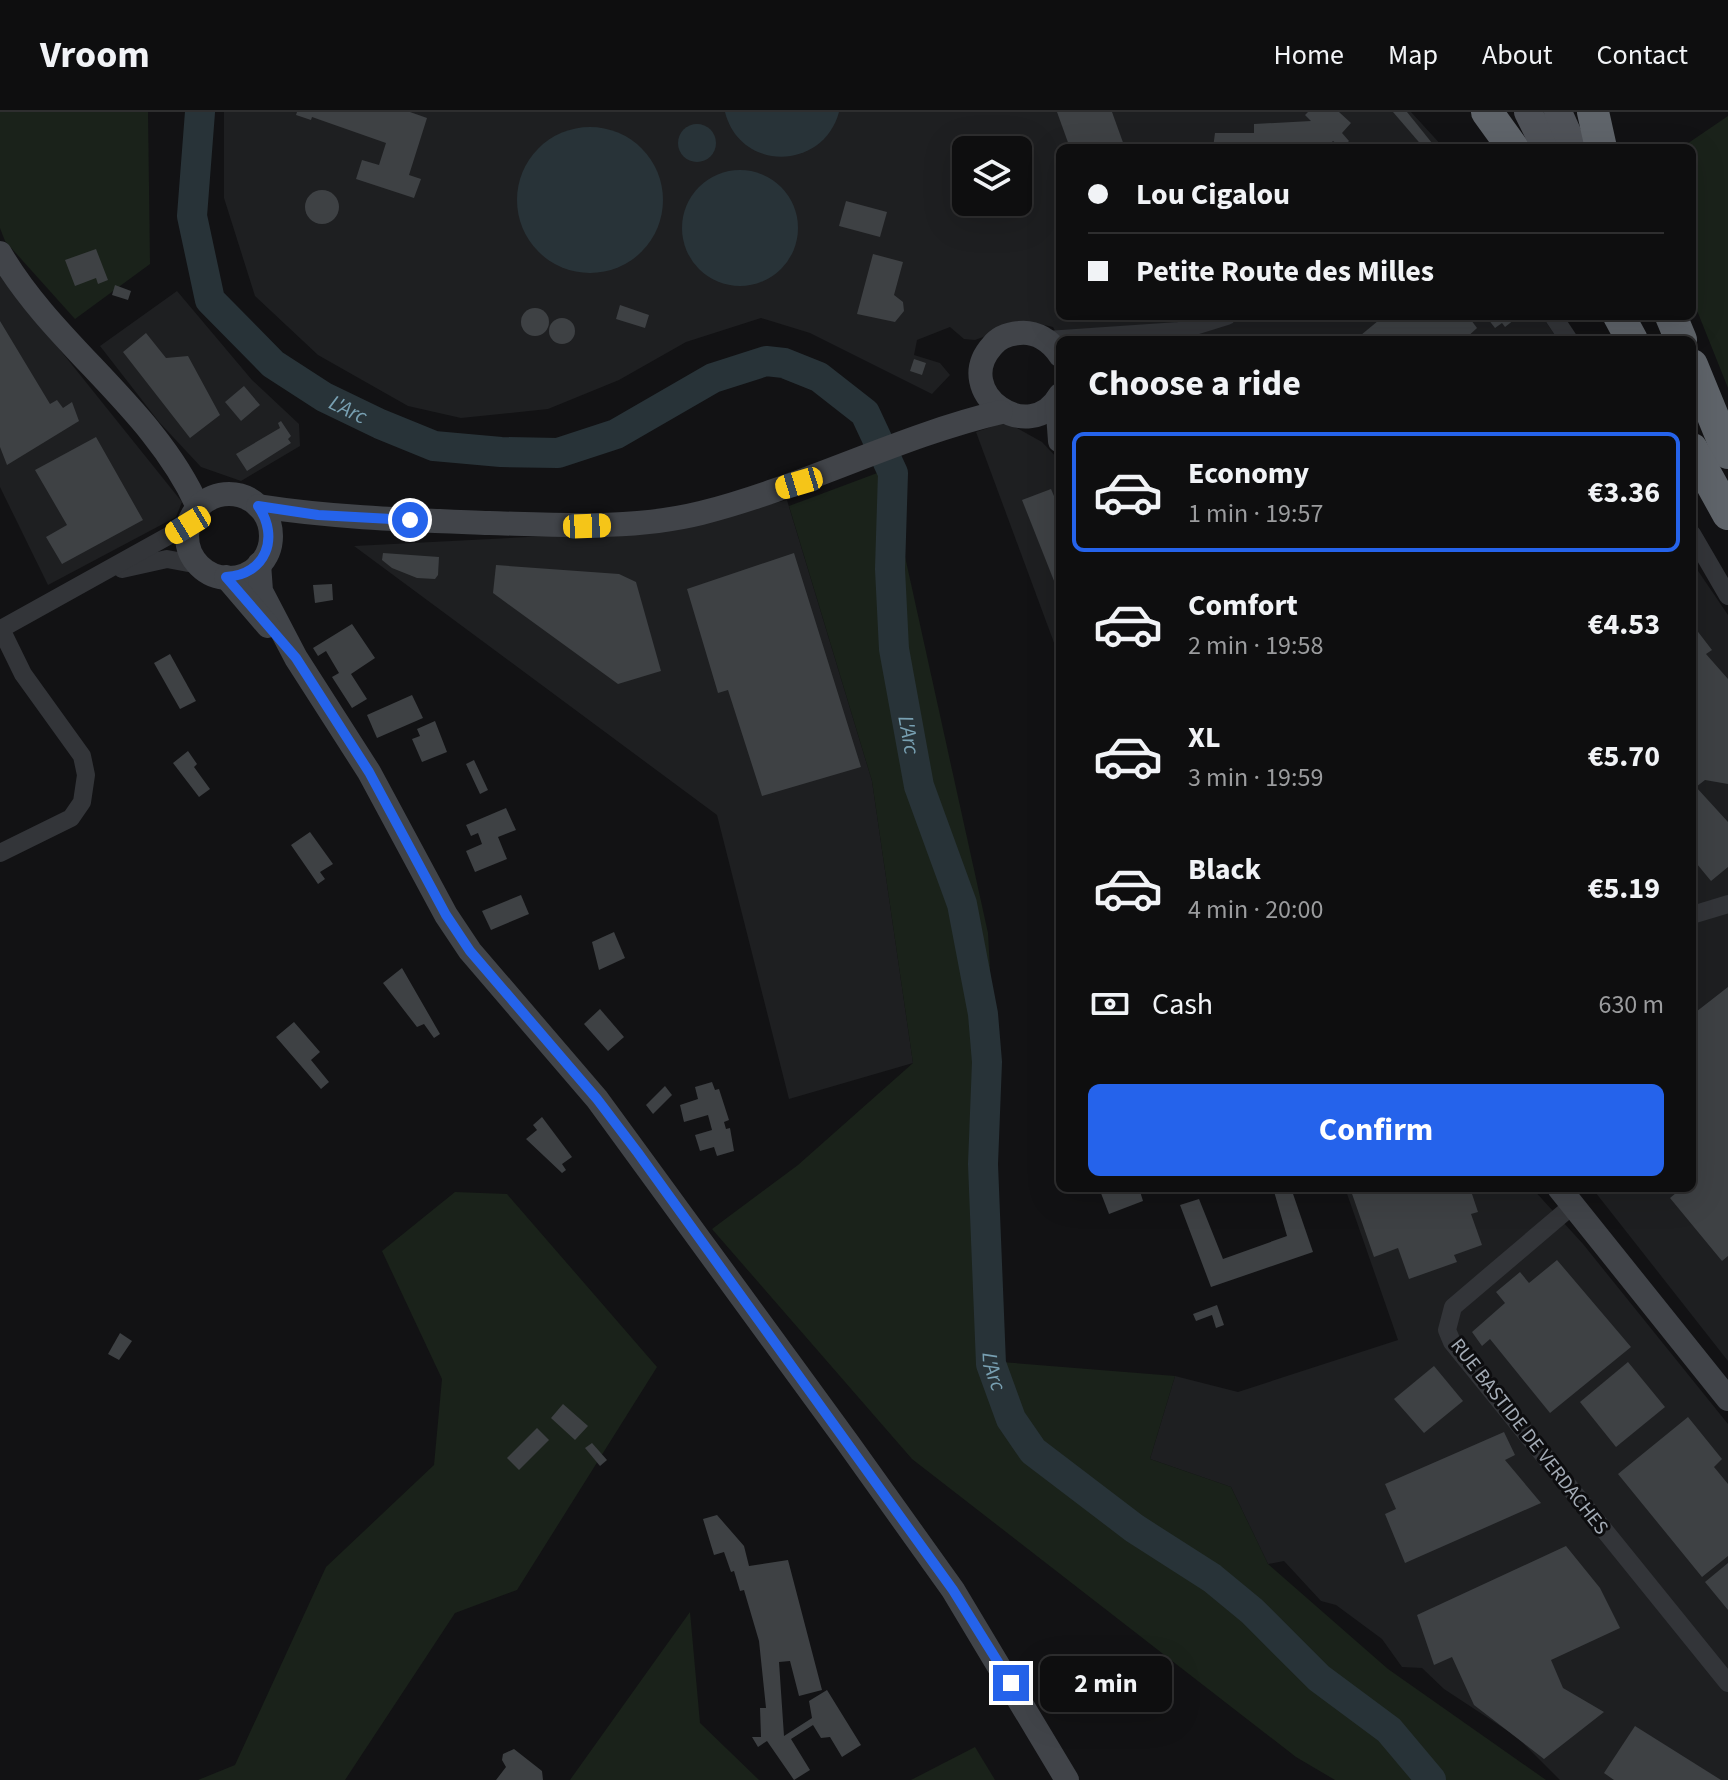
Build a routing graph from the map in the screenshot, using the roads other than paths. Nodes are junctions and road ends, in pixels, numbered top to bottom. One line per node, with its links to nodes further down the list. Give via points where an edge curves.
1 (1487, 112): 5 (highway)
2 (1528, 112): 6 (main road)
3 (1558, 112): 7 (main road)
4 (1593, 112): 8 (highway)
5 (1510, 144)
6 (1544, 144)
7 (1572, 144)
8 (1600, 144)
9 (0, 253): 24 (main road)
10 (1214, 320): 11 (street, via 1179,331)
11 (1123, 336)
12 (1053, 348): 14 (main road, via 1021,332 996,342 983,359)
13 (1696, 375): 22 (highway)
14 (981, 383): 17 (main road); 19 (main road, via 971,402)
15 (1696, 392): 22 (main road)
16 (1056, 398): 18 (main road)
17 (1001, 412): 18 (main road); 19 (main road)
18 (1032, 416): 20 (main road)
19 (946, 426): 29 (main road, via 701,513 629,524)
20 (1056, 439)
21 (1696, 440): 26 (main road)
22 (1728, 453)
23 (1696, 456): 28 (highway)
24 (174, 461): 25 (main road); 30 (main road)
25 (223, 494): 27 (main road, via 248,498); 30 (main road)
26 (1728, 501)
27 (258, 506): 29 (main road); 31 (main road, via 270,528)
28 (1728, 514)
29 (318, 515): 31 (main road)
30 (193, 516): 34 (main road, via 191,553); 35 (street)
31 (270, 541): 33 (main road)
32 (1696, 541): 37 (street)
33 (259, 564): 36 (main road, via 244,575); 38 (main road, via 261,591)
34 (199, 565): 35 (street, via 167,559); 36 (main road)
35 (100, 575): 39 (street, via 1,629 23,674 82,756 86,775 82,802 71,818)
36 (226, 577): 38 (main road)
37 (1728, 596)
38 (296, 658): 45 (main road, via 369,772 470,951 597,1099 848,1443 953,1590)
39 (0, 853)
40 (1728, 904): 41 (street)
41 (1696, 914)
42 (1566, 1197): 43 (main road); 44 (street, RUE BASTIDE DE VERDACHES, via 1453,1307 1447,1330)
43 (1728, 1399)
44 (1728, 1683)
45 (1067, 1780)

